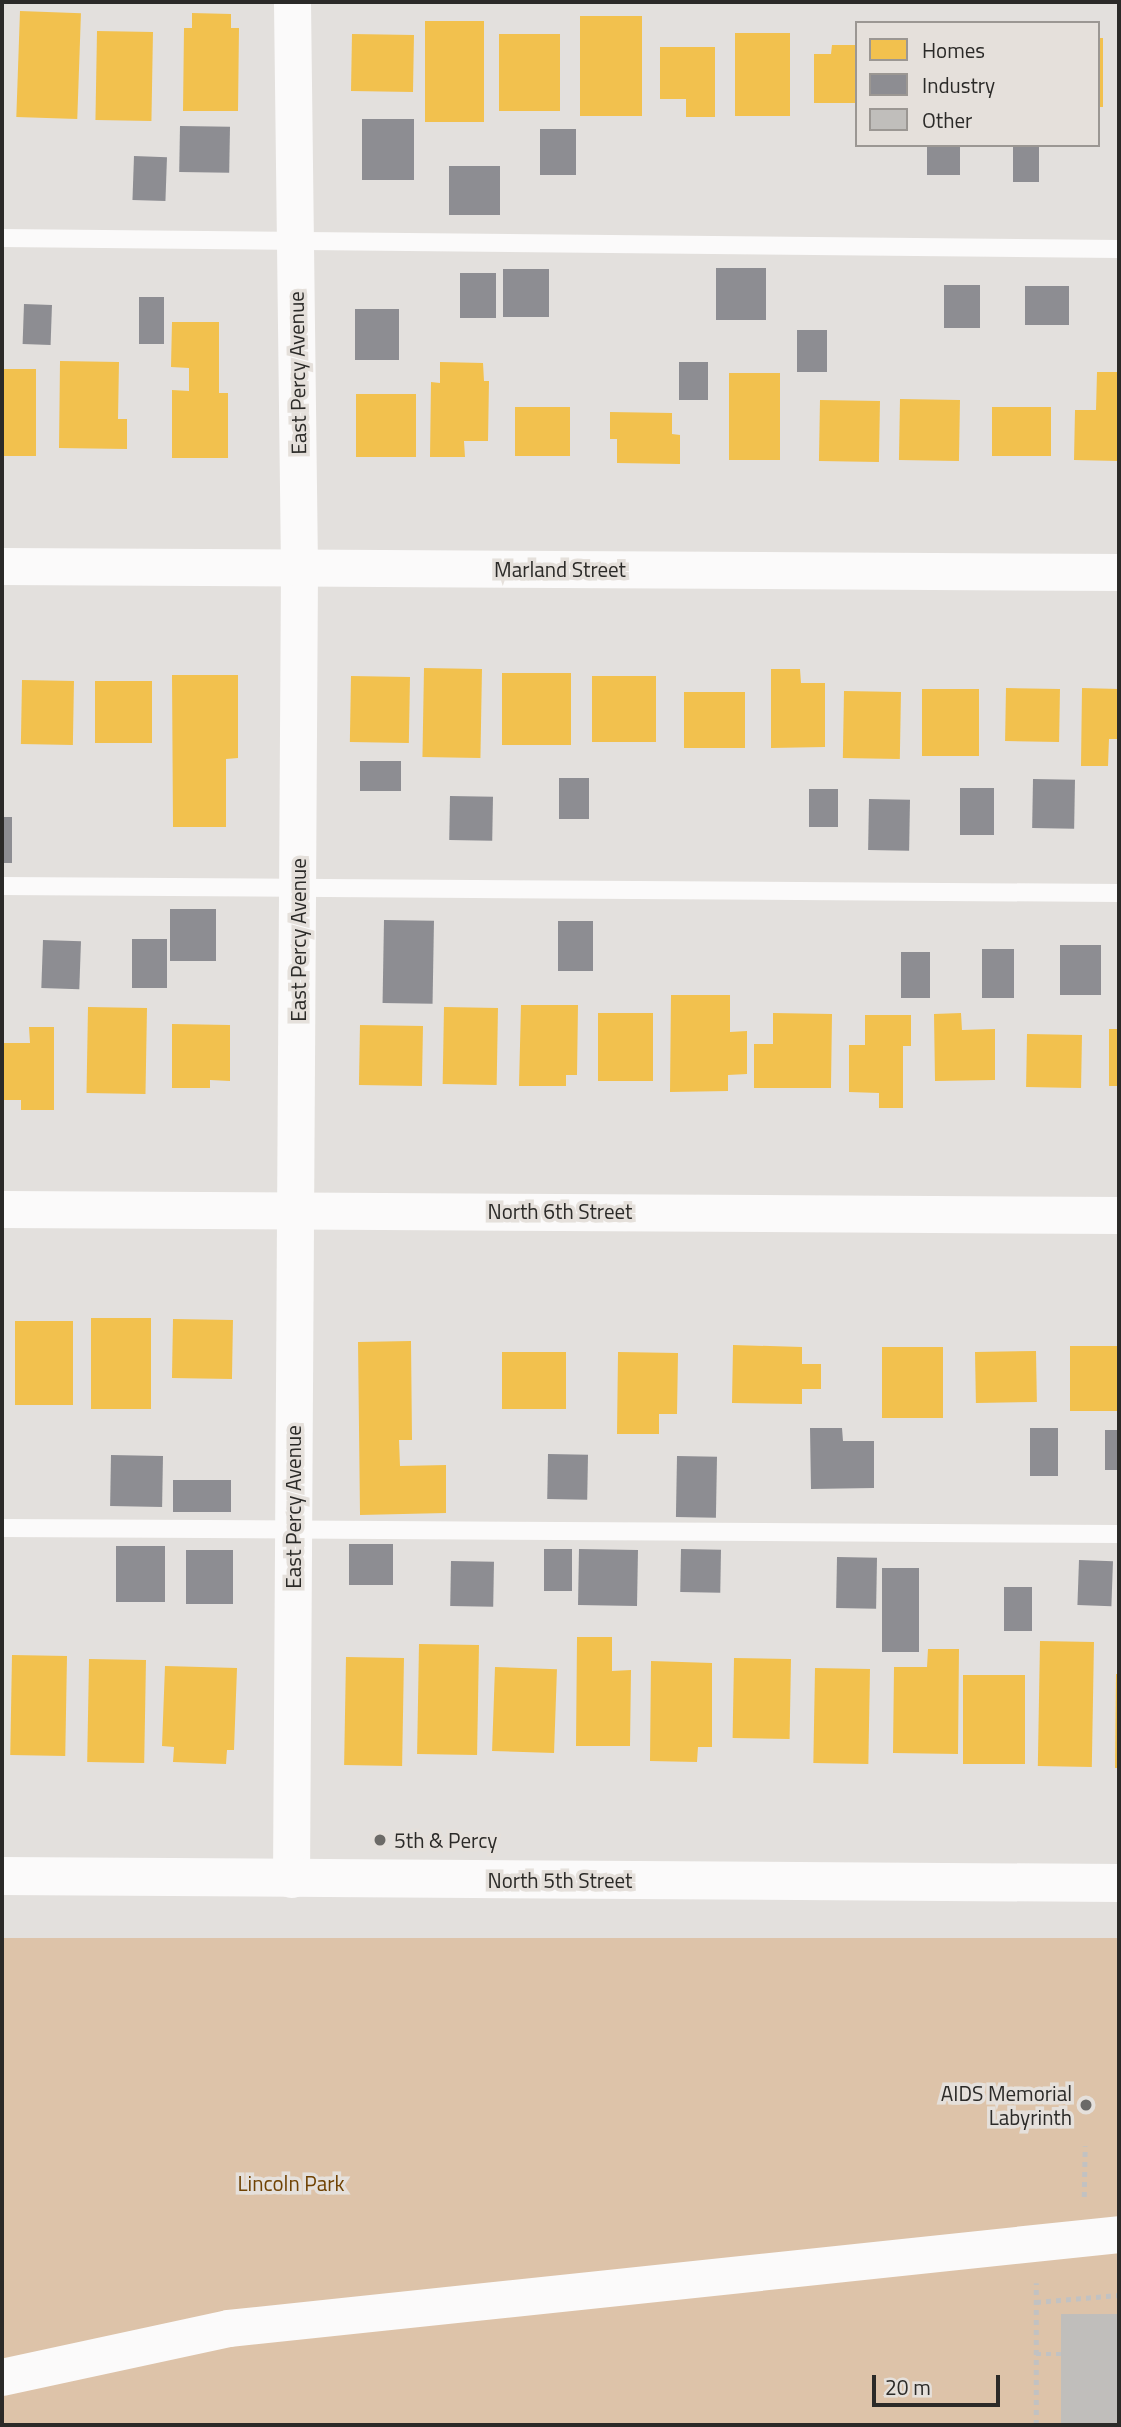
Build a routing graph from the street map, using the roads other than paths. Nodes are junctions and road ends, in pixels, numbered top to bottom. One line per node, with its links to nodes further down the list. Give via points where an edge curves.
1 (292, 2): 3 (street, East Percy Avenue)
2 (2, 238): 3 (lane)
3 (295, 242): 4 (lane); 6 (street, East Percy Avenue)
4 (1119, 249)
5 (2, 566): 6 (street, Marland Street)
6 (299, 568): 7 (street, Marland Street); 9 (street, East Percy Avenue)
7 (1119, 572)
8 (2, 886): 9 (lane)
9 (298, 887): 10 (lane); 12 (street, East Percy Avenue)
10 (1119, 892)
11 (2, 1209): 12 (street, North 6th Street)
12 (295, 1210): 13 (street, North 6th Street); 15 (street, East Percy Avenue)
13 (1119, 1215)
14 (2, 1528): 15 (lane)
15 (292, 1530): 16 (lane); 18 (street, East Percy Avenue)
16 (1119, 1534)
17 (2, 1876): 18 (main road, North 5th Street)
18 (291, 1879): 19 (main road, North 5th Street)
19 (1119, 1883)
20 (1119, 2234): 21 (street, via 228,2328)
21 (2, 2378)

